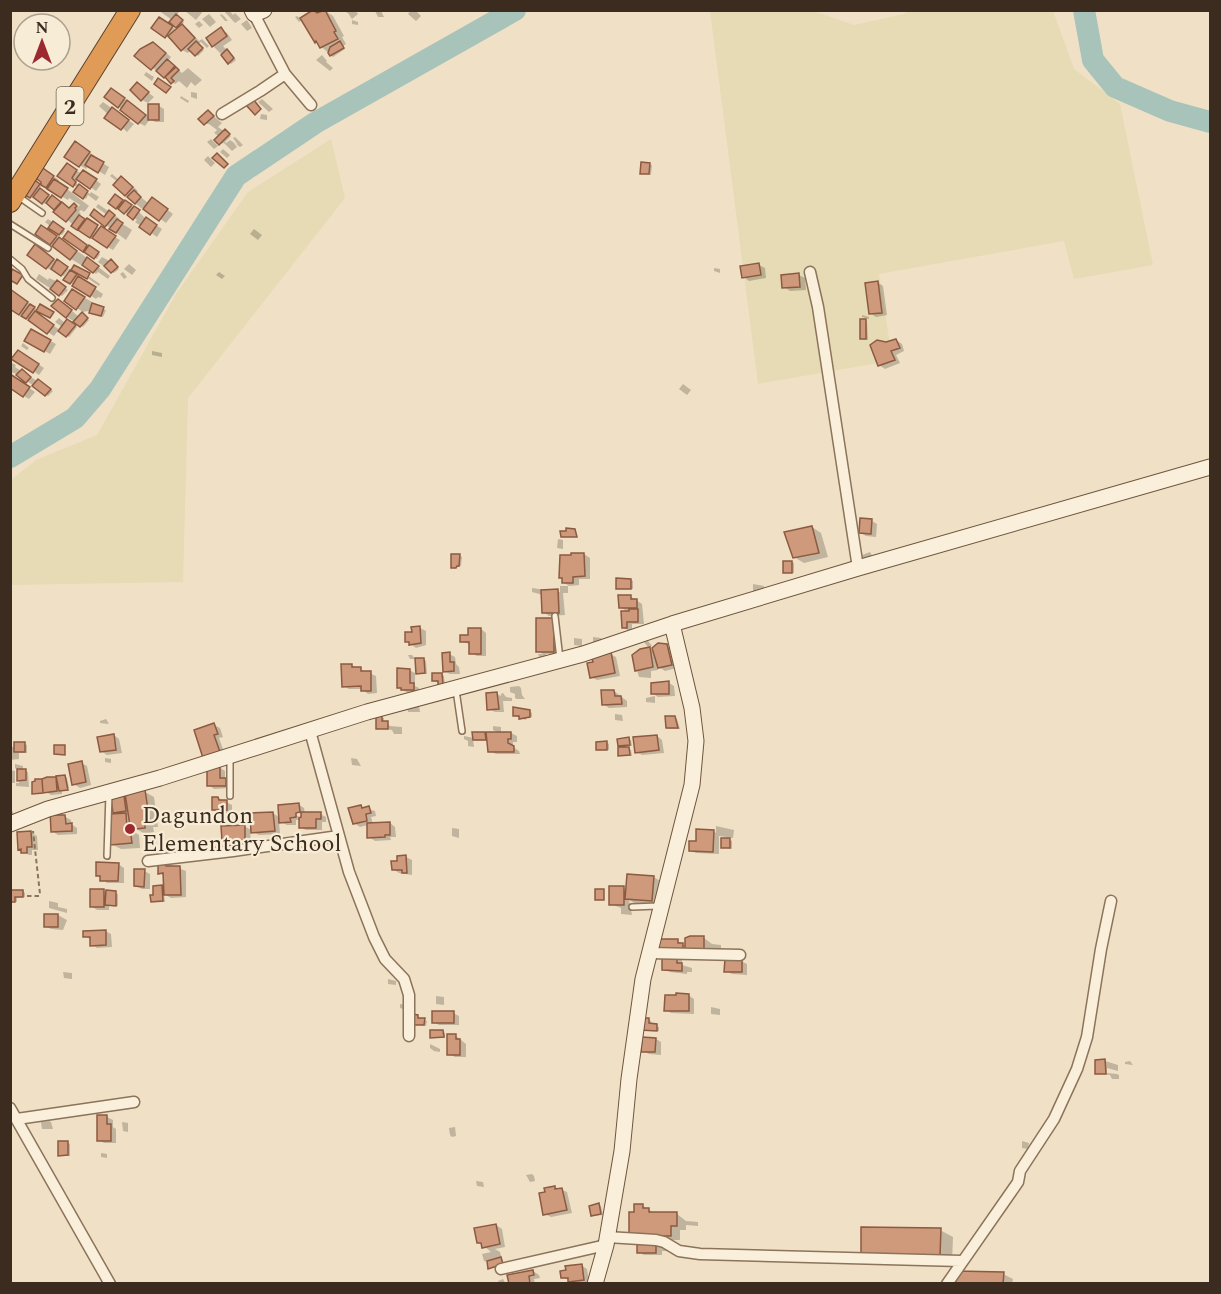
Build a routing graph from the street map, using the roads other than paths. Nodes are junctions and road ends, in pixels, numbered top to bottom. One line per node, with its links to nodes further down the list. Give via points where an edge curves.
1 (130, 10): 6 (highway, 2)
2 (257, 12): 3 (street)
3 (285, 74): 4 (street); 5 (street)
4 (311, 105)
5 (222, 114)
6 (13, 198): 7 (lane)
7 (42, 213)
8 (10, 224): 9 (lane)
9 (48, 248)
10 (10, 259): 12 (lane)
11 (810, 272): 14 (street)
12 (52, 298)
13 (1210, 467): 14 (street)
14 (858, 568): 16 (street)
15 (555, 616): 17 (lane)
16 (672, 624): 17 (street); 29 (street, via 696,741 692,785)
17 (560, 660): 18 (street)
18 (456, 688): 19 (street); 20 (lane)
19 (310, 731): 21 (street); 25 (street)
20 (462, 731)
21 (230, 757): 22 (street); 23 (lane)
22 (109, 791): 24 (street); 26 (lane)
23 (230, 796)
24 (10, 824)
25 (339, 836): 27 (street); 33 (street, via 374,937 385,958 404,979 409,995)
26 (107, 856)
27 (148, 861)
28 (1111, 901): 38 (street, via 1087,1037 1077,1069 1054,1119 1020,1171 1018,1182)
29 (663, 906): 30 (lane); 31 (street)
30 (632, 907)
31 (649, 953): 32 (street); 37 (street)
32 (740, 955)
33 (409, 1036)
34 (134, 1102): 36 (street)
35 (10, 1108): 36 (street)
36 (17, 1119): 40 (street)
37 (607, 1241): 38 (street, via 656,1240 679,1251 700,1254); 39 (street); 41 (street)
38 (961, 1261): 42 (street)
39 (501, 1269)
40 (110, 1284)
41 (595, 1284)
42 (947, 1284)

